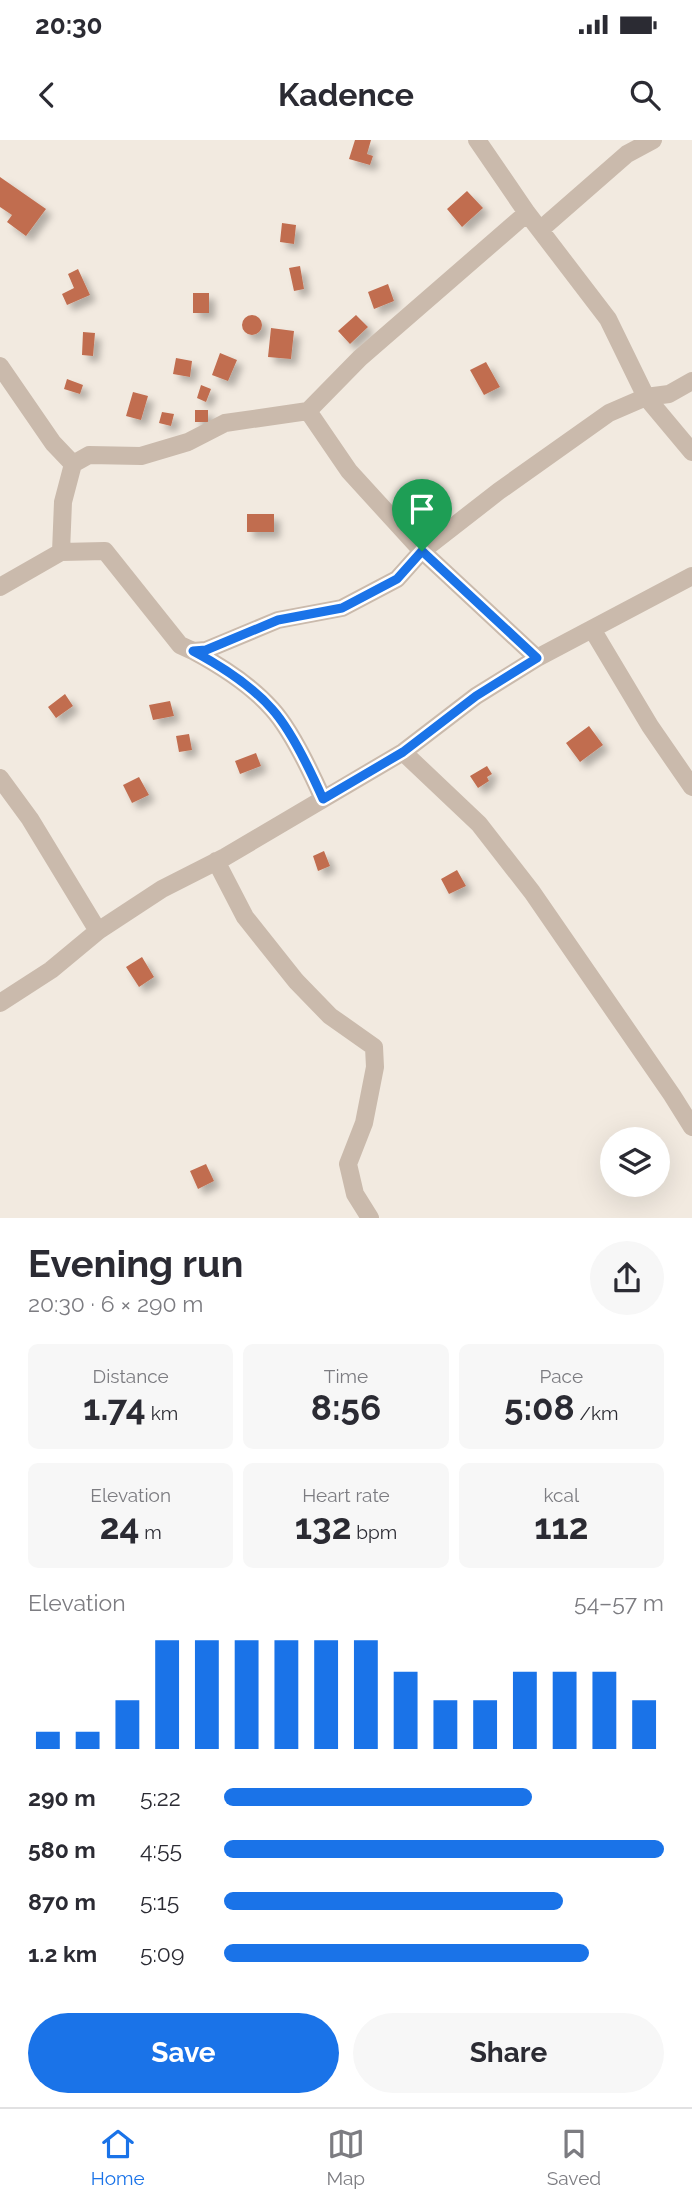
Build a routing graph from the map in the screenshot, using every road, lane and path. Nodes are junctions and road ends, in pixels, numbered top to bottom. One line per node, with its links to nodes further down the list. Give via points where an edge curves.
1 (477, 140): 3 (street)
2 (653, 140): 4 (street, via 627,154)
3 (527, 213): 4 (street); 8 (street, via 360,358)
4 (540, 230): 7 (street, via 608,319)
5 (0, 366): 10 (street)
6 (692, 381): 7 (street, via 669,394)
7 (646, 397): 9 (street); 11 (street, via 609,413)
8 (308, 411): 10 (street, via 225,423 188,442 141,456 89,455); 11 (street, via 349,471)
9 (692, 452)
10 (73, 464): 12 (street, via 63,502)
11 (422, 551): 16 (street, via 397,579 342,608 278,620 206,650); 17 (street)
12 (61, 552): 14 (street); 16 (street, via 105,551 180,645)
13 (692, 576): 15 (street)
14 (0, 587)
15 (592, 629): 17 (street); 20 (street)
16 (193, 651): 21 (street, via 224,668 272,709 309,766)
17 (537, 658): 18 (street, via 476,696)
18 (403, 752): 21 (street); 25 (street, via 487,834 532,892)
19 (0, 778): 23 (street)
20 (692, 787)
21 (323, 799): 22 (street)
22 (216, 861): 23 (street); 26 (street, via 245,917 296,981 330,1016 374,1047 375,1067 364,1123 348,1164 355,1194)
23 (98, 931): 24 (street, via 51,970)
24 (0, 1003)
25 (692, 1127)
26 (370, 1218)

